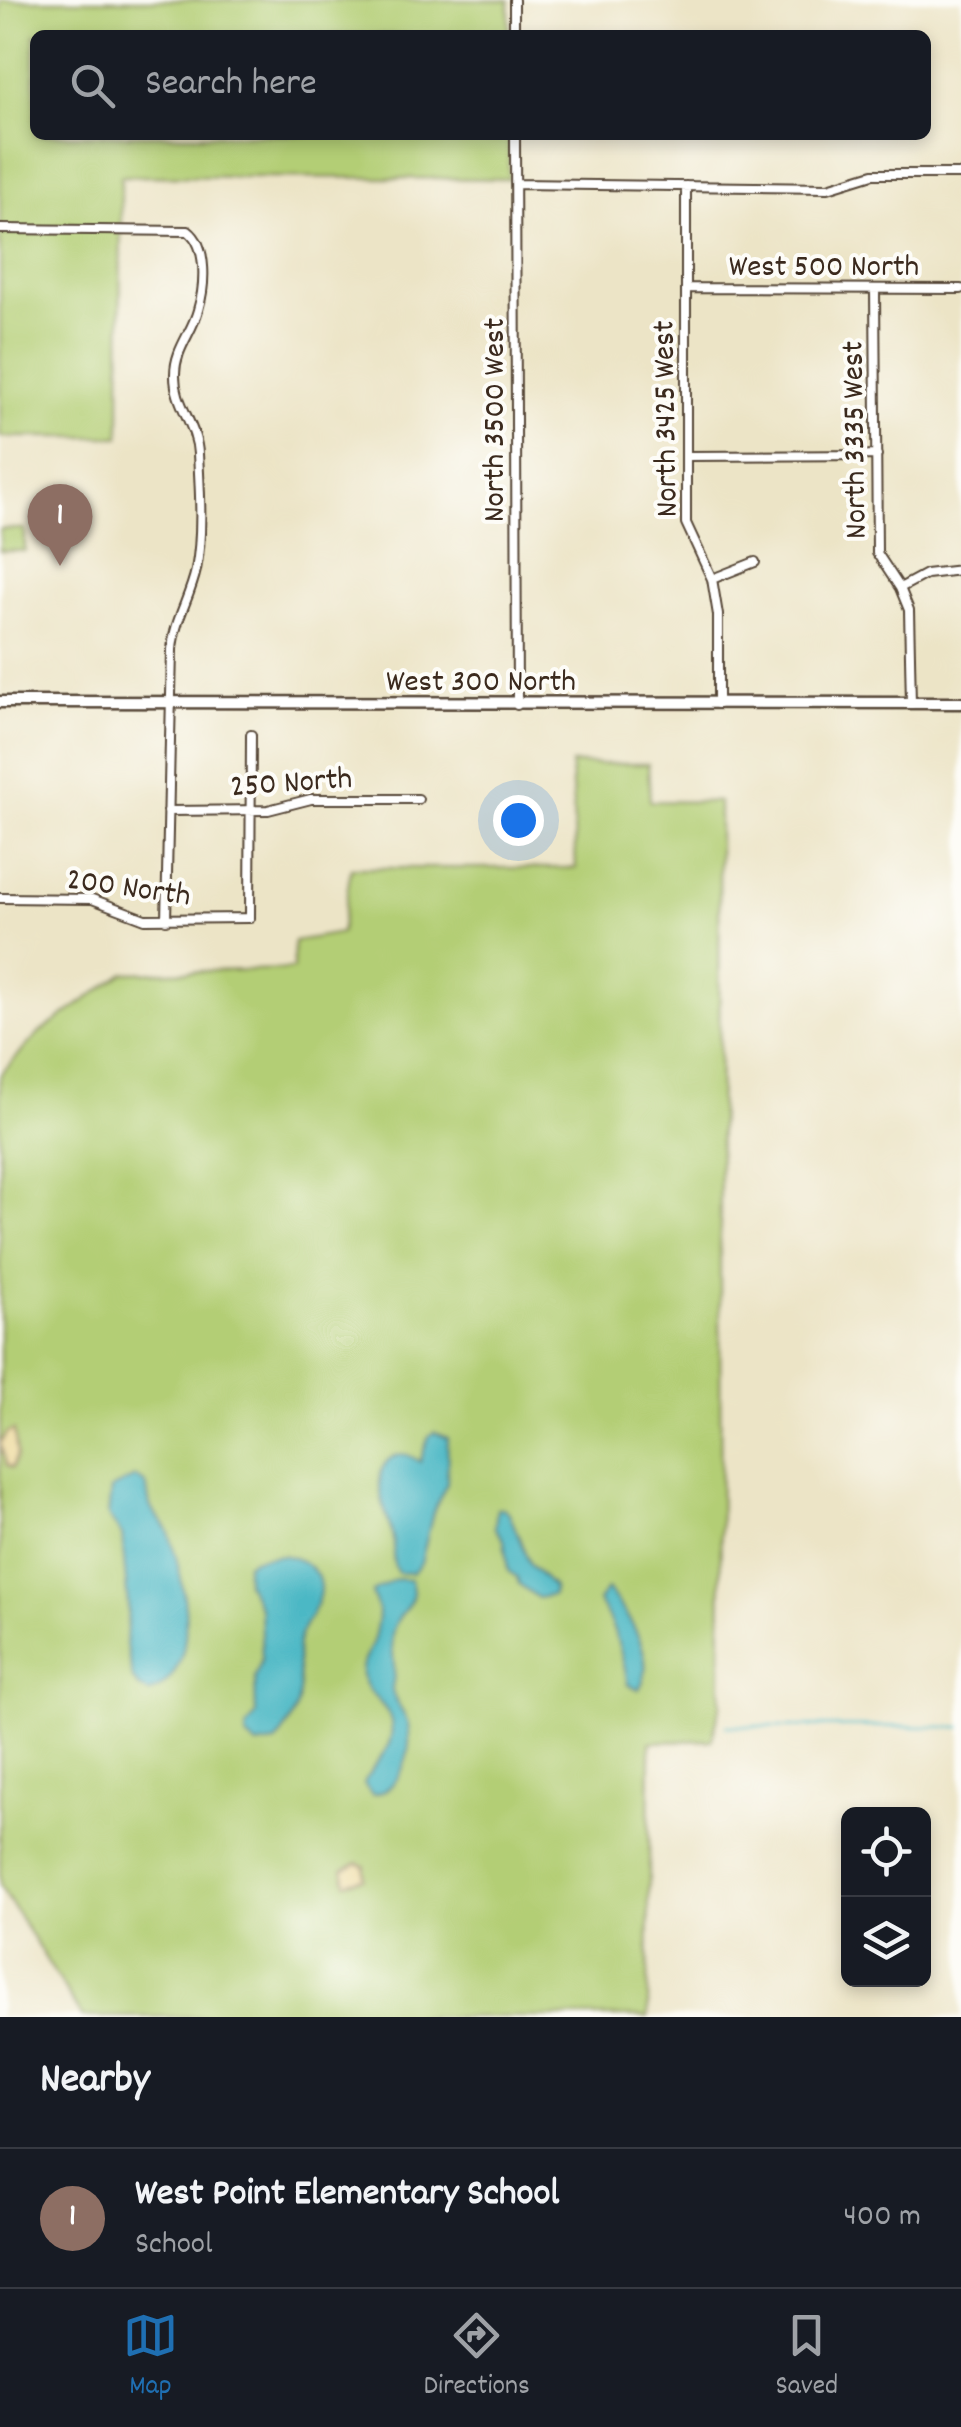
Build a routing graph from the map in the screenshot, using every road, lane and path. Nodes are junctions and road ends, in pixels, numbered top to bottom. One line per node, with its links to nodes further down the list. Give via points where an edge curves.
1 (514, 0): 2 (street)
2 (514, 30)
3 (514, 140): 5 (street, North 3500 West)
4 (961, 174): 6 (street, via 873,174 828,188)
5 (516, 184): 6 (street); 22 (street, North 3500 West)
6 (686, 186): 8 (street, North 3425 West)
7 (0, 228): 18 (street, via 188,232 202,249 200,299 174,372 198,452 198,558 173,637)
8 (686, 288): 9 (street, West 500 North); 12 (street, North 3425 West)
9 (876, 289): 10 (street, West 500 North); 11 (street, North 3335 West)
10 (961, 289)
11 (876, 455): 12 (street); 16 (street, North 3335 West, via 877,553)
12 (686, 456): 15 (street, North 3425 West, via 686,523)
13 (755, 562): 15 (street)
14 (961, 570): 16 (street, via 926,574)
15 (712, 579): 20 (street, North 3425 West)
16 (900, 588): 21 (street, North 3335 West, via 909,610)
17 (0, 702): 18 (main road, West 300 North)
18 (170, 703): 22 (main road, West 300 North); 26 (street)
19 (961, 703): 21 (main road, West 300 North)
20 (718, 704): 21 (main road, West 300 North); 22 (main road, West 300 North)
21 (911, 704)
22 (518, 705)
23 (251, 735): 25 (street)
24 (418, 799): 25 (street, 250 North, via 311,799)
25 (252, 810): 26 (street, 250 North); 28 (street, 200 North, via 250,918)
26 (168, 811): 28 (street)
27 (0, 898): 28 (street, 200 North, via 92,898 145,919)
28 (166, 920)

